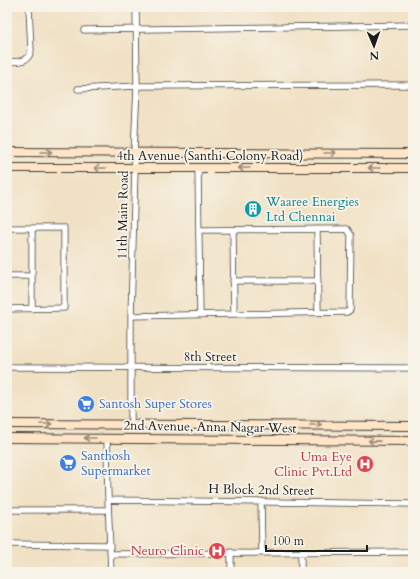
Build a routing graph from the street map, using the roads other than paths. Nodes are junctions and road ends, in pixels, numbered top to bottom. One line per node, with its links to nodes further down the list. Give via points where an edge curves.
1 (29, 7): 6 (street, via 29,56 25,61)
2 (136, 7): 4 (street, 11th Main Road)
3 (413, 25): 4 (street)
4 (136, 28): 5 (street); 8 (street, 11th Main Road)
5 (84, 30)
6 (7, 62)
7 (413, 84): 8 (street)
8 (137, 86): 9 (street); 11 (street, 11th Main Road)
9 (78, 89)
10 (7, 152): 11 (street, 4th Avenue (Santhi Colony Road), one-way to 11)
11 (134, 153): 12 (street, 4th Avenue (Santhi Colony Road), one-way to 12); 14 (street, 11th Main Road)
12 (413, 154)
13 (7, 168): 14 (street, 4th Avenue (Santhi Colony Road), one-way to 13)
14 (135, 168): 15 (street, 4th Avenue (Santhi Colony Road)); 31 (street, 11th Main Road)
15 (198, 168): 16 (street, 4th Avenue (Santhi Colony Road), one-way to 15); 20 (street)
16 (413, 168)
17 (7, 228): 18 (street)
18 (32, 228): 23 (street); 27 (street, via 64,228 64,308)
19 (317, 229): 21 (street); 25 (street); 28 (street, via 344,228 351,235 350,310)
20 (200, 230): 21 (street); 29 (street)
21 (233, 230): 24 (street)
22 (7, 276): 23 (street)
23 (32, 276): 27 (street)
24 (233, 281): 25 (street); 30 (street)
25 (318, 281): 28 (street)
26 (7, 309): 27 (street)
27 (32, 309)
28 (318, 312): 30 (street)
29 (200, 314): 30 (street); 31 (street)
30 (234, 314)
31 (131, 316): 33 (street, 11th Main Road)
32 (7, 367): 33 (street, 8th Street)
33 (132, 368): 34 (street, 8th Street); 36 (street, 11th Main Road)
34 (413, 368)
35 (7, 424): 36 (street, 2nd Avenue, Anna Nagar West, one-way to 36)
36 (132, 424): 37 (street, 2nd Avenue, Anna Nagar West, one-way to 37)
37 (413, 426)
38 (7, 438): 39 (street, 2nd Avenue, Anna Nagar West, one-way to 38)
39 (107, 438): 40 (street, 2nd Avenue, Anna Nagar West, one-way to 39); 41 (street)
40 (413, 441)
41 (108, 500): 42 (street, H Block 2nd Street); 45 (street)
42 (261, 501): 43 (street, H Block 2nd Street); 49 (street)
43 (413, 504)
44 (7, 510): 45 (street)
45 (108, 510): 47 (street)
46 (7, 544): 47 (street)
47 (109, 545): 52 (street)
48 (231, 552): 49 (street); 52 (street); 54 (street)
49 (262, 552): 50 (street)
50 (301, 552): 51 (street); 55 (street)
51 (413, 552)
52 (110, 554): 53 (street)
53 (111, 572)
54 (232, 572)
55 (301, 572)

